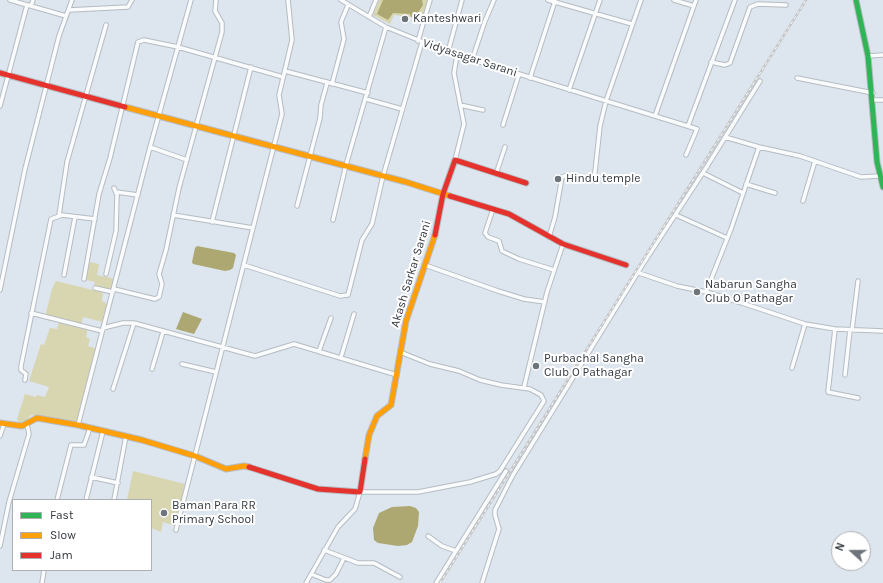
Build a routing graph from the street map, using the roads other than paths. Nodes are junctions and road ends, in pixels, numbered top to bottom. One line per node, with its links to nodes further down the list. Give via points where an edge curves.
1 (10, 0): 23 (street)
2 (33, 0): 23 (street)
3 (72, 0): 25 (street)
4 (132, 0): 25 (street, via 128,7)
5 (191, 0): 33 (street)
6 (216, 0): 37 (street, via 215,11 222,26)
7 (288, 0): 42 (street, via 292,40)
8 (341, 0): 21 (street, Vidyasagar Sarani)
9 (376, 0): 28 (street)
10 (430, 0): 32 (street)
11 (462, 0): 34 (street)
12 (494, 0): 39 (street)
13 (548, 0): 20 (street)
14 (600, 0): 26 (street)
15 (641, 0): 29 (street)
16 (674, 0): 24 (street)
17 (696, 0): 24 (street)
18 (735, 0): 40 (street)
19 (856, 0): 38 (street)
20 (555, 1): 26 (street); 47 (street)
21 (348, 5): 28 (street, Vidyasagar Sarani); 51 (street, via 342,22 344,39)
22 (786, 5): 40 (street, via 758,4 750,7 730,63 725,65)
23 (29, 6): 27 (street); 45 (street)
24 (694, 6): 67 (street)
25 (69, 10): 27 (street)
26 (595, 13): 29 (street); 53 (street)
27 (66, 16): 52 (street)
28 (369, 17): 31 (street, Vidyasagar Sarani)
29 (632, 24): 60 (street)
30 (106, 25): 56 (street)
31 (385, 26): 32 (street, Vidyasagar Sarani); 55 (street)
32 (420, 41): 34 (street, Vidyasagar Sarani); 64 (street)
33 (178, 47): 37 (street); 63 (street, via 144,40 138,42); 66 (street)
34 (448, 52): 35 (street, Vidyasagar Sarani)
35 (457, 55): 39 (street, Vidyasagar Sarani); 61 (street, via 454,73)
36 (883, 55): 38 (street)
37 (214, 56): 41 (street); 68 (street)
38 (868, 56): 54 (street)
39 (472, 60): 44 (street, Vidyasagar Sarani)
40 (711, 62): 70 (street)
41 (251, 67): 46 (street); 71 (street)
42 (285, 71): 46 (street); 50 (street)
43 (0, 73): 45 (street)
44 (519, 74): 47 (street, Vidyasagar Sarani); 69 (street)
45 (9, 76): 52 (street); 62 (street)
46 (283, 77): 73 (street, via 279,95 282,114)
47 (530, 78): 53 (street, Vidyasagar Sarani)
48 (797, 78): 54 (street)
49 (760, 81): 72 (street)
50 (327, 83): 51 (street); 78 (street)
51 (332, 84): 55 (street)
52 (47, 86): 56 (street); 120 (street, via 25,169)
53 (569, 90): 60 (street, Vidyasagar Sarani)
54 (873, 93): 58 (street)
55 (368, 94): 57 (street)
56 (84, 96): 63 (street); 99 (street, via 67,162)
57 (366, 99): 64 (street); 82 (street)
58 (873, 100): 59 (street); 86 (street, via 875,148)
59 (883, 100)
60 (606, 101): 67 (street, Vidyasagar Sarani); 107 (street, via 600,126 594,180 568,175 562,177)
61 (460, 105): 65 (street); 80 (street, via 464,124)
62 (0, 106)
63 (123, 106): 66 (street); 103 (street, via 99,194)
64 (402, 109): 85 (street)
65 (483, 110)
66 (159, 115): 68 (street); 76 (street)
67 (655, 116): 70 (street, Vidyasagar Sarani)
68 (196, 125): 71 (street); 79 (street)
69 (503, 125)
70 (688, 126): 77 (street, via 697,129)
71 (233, 135): 73 (street); 105 (street)
72 (725, 137): 75 (street); 84 (street)
73 (274, 146): 78 (street); 106 (street)
74 (505, 147): 83 (street)
75 (759, 147): 81 (street); 88 (street)
76 (150, 148): 79 (street); 95 (street)
77 (686, 155)
78 (311, 156): 82 (street); 97 (street)
79 (186, 160): 100 (street)
80 (455, 160): 83 (street); 94 (street, Akash Sarkar Sarani)
81 (815, 161): 86 (street, via 861,177); 96 (street)
82 (346, 165): 85 (street); 104 (street)
83 (496, 174): 87 (street)
84 (702, 174): 92 (street); 101 (street)
85 (383, 176): 94 (street); 110 (street, via 372,224 362,240 348,295 340,296)
86 (881, 180): 89 (street)
87 (526, 183)
88 (746, 184): 92 (street); 93 (street)
89 (883, 187)
90 (114, 188): 91 (street)
91 (116, 192): 95 (street); 115 (street, via 116,236)
92 (744, 193): 108 (street)
93 (775, 193)
94 (443, 194): 98 (street); 111 (street, Akash Sarkar Sarani, via 436,231)
95 (138, 195): 121 (street)
96 (803, 200)
97 (297, 206)
98 (493, 209): 107 (street, via 513,216); 113 (street, via 485,233 499,241 502,251)
99 (59, 215): 102 (street); 124 (street, via 51,219 49,224)
100 (173, 215): 105 (street); 121 (street, via 159,274 162,284 159,297 155,299)
101 (676, 215): 108 (street); 114 (street)
102 (75, 217): 103 (street); 116 (street)
103 (95, 219): 117 (street)
104 (333, 220)
105 (212, 222): 106 (street)
106 (253, 228): 110 (street)
107 (549, 237): 109 (street)
108 (727, 238): 122 (street)
109 (563, 244): 112 (street); 113 (street)
110 (244, 264): 134 (street)
111 (425, 265): 123 (street, via 498,291); 136 (street, Akash Sarkar Sarani, via 406,321)
112 (626, 265)
113 (554, 270): 123 (street)
114 (639, 273): 122 (street, via 677,286); 157 (street)
115 (106, 274)
116 (64, 275)
117 (84, 280)
118 (858, 281): 131 (street)
119 (95, 288): 121 (street)
120 (0, 290)
121 (113, 290): 130 (street)
122 (706, 292): 128 (street)
123 (545, 302): 145 (street)
124 (31, 313): 130 (street); 144 (street, via 20,370 26,374)
125 (354, 314): 137 (street)
126 (331, 318): 135 (street)
127 (134, 323): 130 (street, via 122,323); 133 (street); 146 (street)
128 (805, 324): 129 (street); 139 (street)
129 (836, 329): 131 (street); 147 (street, via 828,392)
130 (103, 330): 150 (street)
131 (851, 330): 132 (street); 143 (street)
132 (883, 331)
133 (163, 332): 134 (street); 140 (street)
134 (223, 348): 135 (street, via 255,356 290,344); 141 (street)
135 (320, 351): 137 (street)
136 (400, 352): 142 (street, Akash Sarkar Sarani); 145 (street, via 480,380)
137 (341, 357): 142 (street)
138 (182, 364): 141 (street)
139 (792, 368)
140 (152, 369)
141 (216, 372): 155 (street)
142 (397, 375): 160 (street, Akash Sarkar Sarani, via 391,405 377,416 372,426)
143 (845, 375)
144 (25, 380)
145 (524, 387): 156 (street, via 541,395 544,401)
146 (113, 389)
147 (858, 398)
148 (2, 423): 149 (street, via 20,426); 153 (street)
149 (27, 424): 150 (street, via 37,418); 166 (street, via 29,434 9,502)
150 (78, 425): 151 (street)
151 (90, 428): 152 (street); 161 (street, via 84,445 71,445)
152 (103, 431): 154 (street); 158 (street)
153 (0, 436)
154 (126, 436): 155 (street); 159 (street)
155 (194, 456): 160 (street, via 226,469 244,466 318,489); 164 (street)
156 (503, 470): 157 (street); 160 (street, via 489,477 418,492); 168 (street)
157 (514, 475): 176 (street, via 495,510 499,529)
158 (91, 477): 159 (street); 162 (street)
159 (118, 483): 163 (street)
160 (360, 492): 167 (street, via 355,509)
161 (57, 499)
162 (86, 499)
163 (114, 499)
164 (176, 530)
165 (428, 536): 168 (street, via 442,546)
166 (0, 546)
167 (324, 550): 169 (street); 171 (street)
168 (456, 551): 175 (street)
169 (344, 558): 171 (street, via 330,580); 172 (street, via 358,563 374,563)
170 (44, 571): 173 (street)
171 (311, 574): 174 (street)
172 (400, 577)
173 (42, 583)
174 (306, 583)
175 (436, 583)
176 (482, 583)

